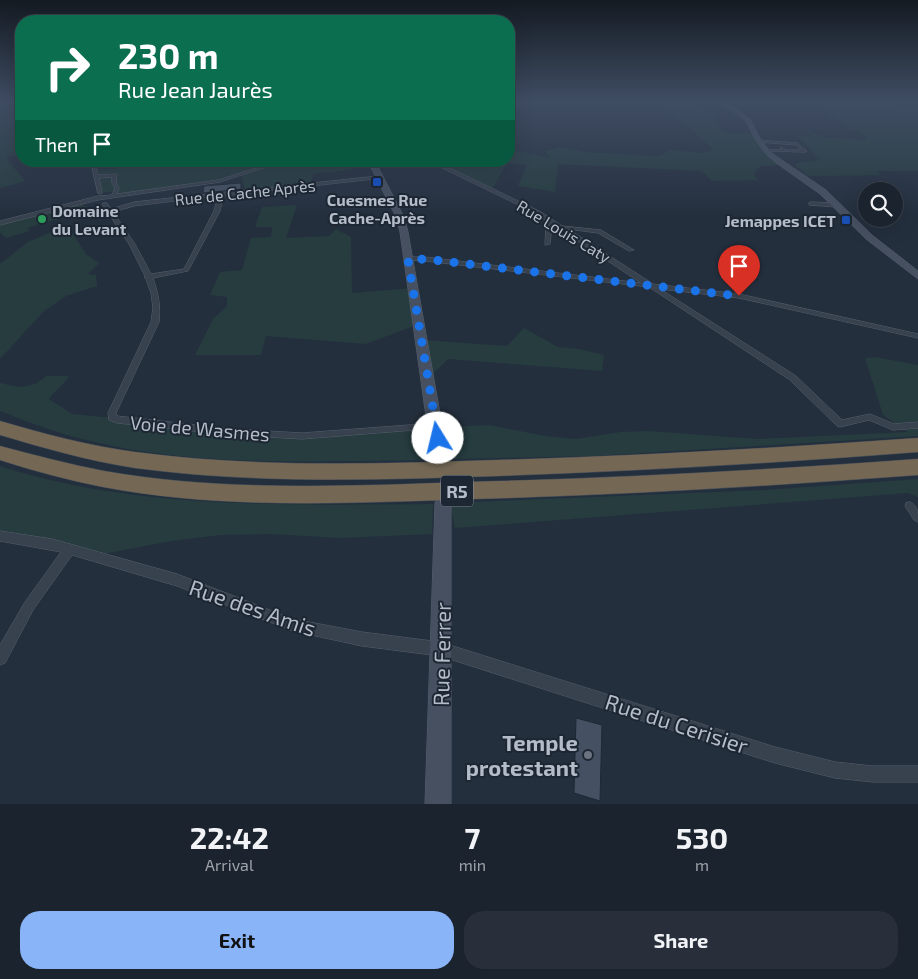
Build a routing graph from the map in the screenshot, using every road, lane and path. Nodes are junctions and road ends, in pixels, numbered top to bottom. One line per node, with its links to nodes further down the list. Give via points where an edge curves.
1 (759, 141): 2 (street); 3 (street)
2 (777, 142): 4 (street); 4 (street, via 797,144 805,151)
3 (766, 150): 4 (street); 15 (street, via 776,161 824,192)
4 (785, 151)
5 (94, 167): 9 (street)
6 (263, 167): 13 (street, via 220,181)
7 (375, 167): 10 (street)
8 (446, 167): 17 (street, Rue Louis Caty)
9 (97, 177): 11 (street); 13 (street, via 115,176 117,188)
10 (380, 177): 12 (street, Rue de Cache Après); 22 (street, via 400,216)
11 (100, 193)
12 (221, 195): 16 (street, Rue de Cache Après); 24 (street, via 217,211 186,270)
13 (114, 196): 18 (street)
14 (811, 204): 15 (street)
15 (836, 205): 23 (street)
16 (108, 207): 24 (street, Voie de Wasmes, via 138,254)
17 (552, 222): 19 (street, Rue Louis Caty); 20 (street, via 548,224)
18 (0, 223)
19 (560, 227): 21 (street, via 599,231); 25 (street, Rue Louis Caty)
20 (547, 244)
21 (632, 250)
22 (408, 260): 25 (street, via 434,260); 30 (street)
23 (916, 274)
24 (148, 277): 30 (street, Voie de Wasmes, via 157,299 157,314 112,418 232,432 302,436)
25 (654, 286): 26 (street, via 739,296); 29 (street, Rue Louis Caty, via 793,378 840,424 870,417 893,427)
26 (833, 316): 27 (street); 28 (street)
27 (918, 331)
28 (918, 336)
29 (918, 425)
30 (436, 426): 34 (street)
31 (0, 428): 32 (highway, R5, via 86,451 134,459 259,470 594,465)
32 (918, 445)
33 (0, 454): 35 (highway, R5, via 64,471 171,488 343,493 602,486)
34 (440, 459)
35 (918, 467)
36 (443, 503): 41 (street, Rue Ferrer)
37 (910, 506): 38 (street)
38 (918, 517)
39 (0, 536): 40 (street, via 31,539)
40 (69, 549): 41 (street, Rue des Amis, via 176,580 293,625 362,639); 42 (street, via 29,606)
41 (440, 649): 43 (street, Rue du Cerisier, via 775,755 836,770); 44 (street, Rue Ferrer)
42 (0, 658)
43 (918, 774)
44 (438, 804)

